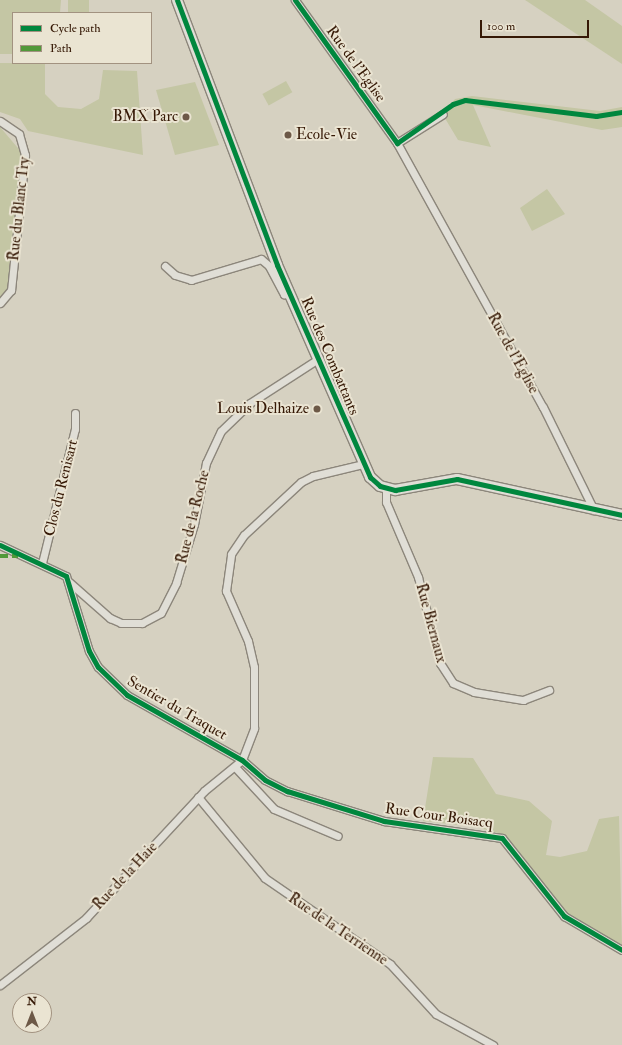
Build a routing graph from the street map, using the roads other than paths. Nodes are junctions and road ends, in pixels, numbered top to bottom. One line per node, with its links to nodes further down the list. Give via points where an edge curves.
1 (178, 0): 7 (street, Rue des Combattants, via 226,135)
2 (295, 0): 5 (street, Rue de l'Eglise)
3 (443, 114): 5 (street)
4 (0, 121): 8 (street, Rue du Blanc Try, via 19,134 25,155 11,291)
5 (397, 143): 13 (street, Rue de l'Eglise, via 543,407)
6 (165, 266): 7 (street, via 175,275 190,280 261,259 269,266 284,294)
7 (290, 295): 9 (street, Rue des Combattants)
8 (0, 303)
9 (318, 359): 11 (street, Rue des Combattants); 17 (street, Rue de la Roche, via 250,403 221,431 206,463 194,524 176,583 161,613 142,623 121,624 110,618)
10 (75, 413): 16 (street, Clos du Renisart, via 75,429)
11 (363, 464): 12 (street, Rue des Combattants, via 370,477); 19 (street, via 313,476 301,482 244,535 231,554 226,591 248,641 254,667 254,728)
12 (386, 489): 13 (street, via 457,479); 18 (street, Rue Biernaux, via 386,502 418,577 436,652 453,683 468,691 523,700)
13 (594, 510): 14 (street)
14 (622, 515)
15 (0, 545): 16 (street, Sentier du Traquet)
16 (42, 563): 17 (street, Sentier du Traquet, via 57,569)
17 (69, 582): 19 (street, Sentier du Traquet, via 89,652 109,680 127,695)
18 (549, 690)
19 (242, 760): 20 (street, Rue de la Haie); 23 (street, Rue Cour Boisacq, via 278,787 367,817 435,831 502,838 564,916)
20 (235, 767): 21 (street, Rue de la Haie); 22 (street, via 274,809)
21 (198, 797): 24 (street, Rue de la Haie, via 86,918); 25 (street, Rue de la Terrienne, via 265,878 390,964 436,1014)
22 (338, 836)
23 (622, 950)
24 (0, 985)
25 (492, 1045)

